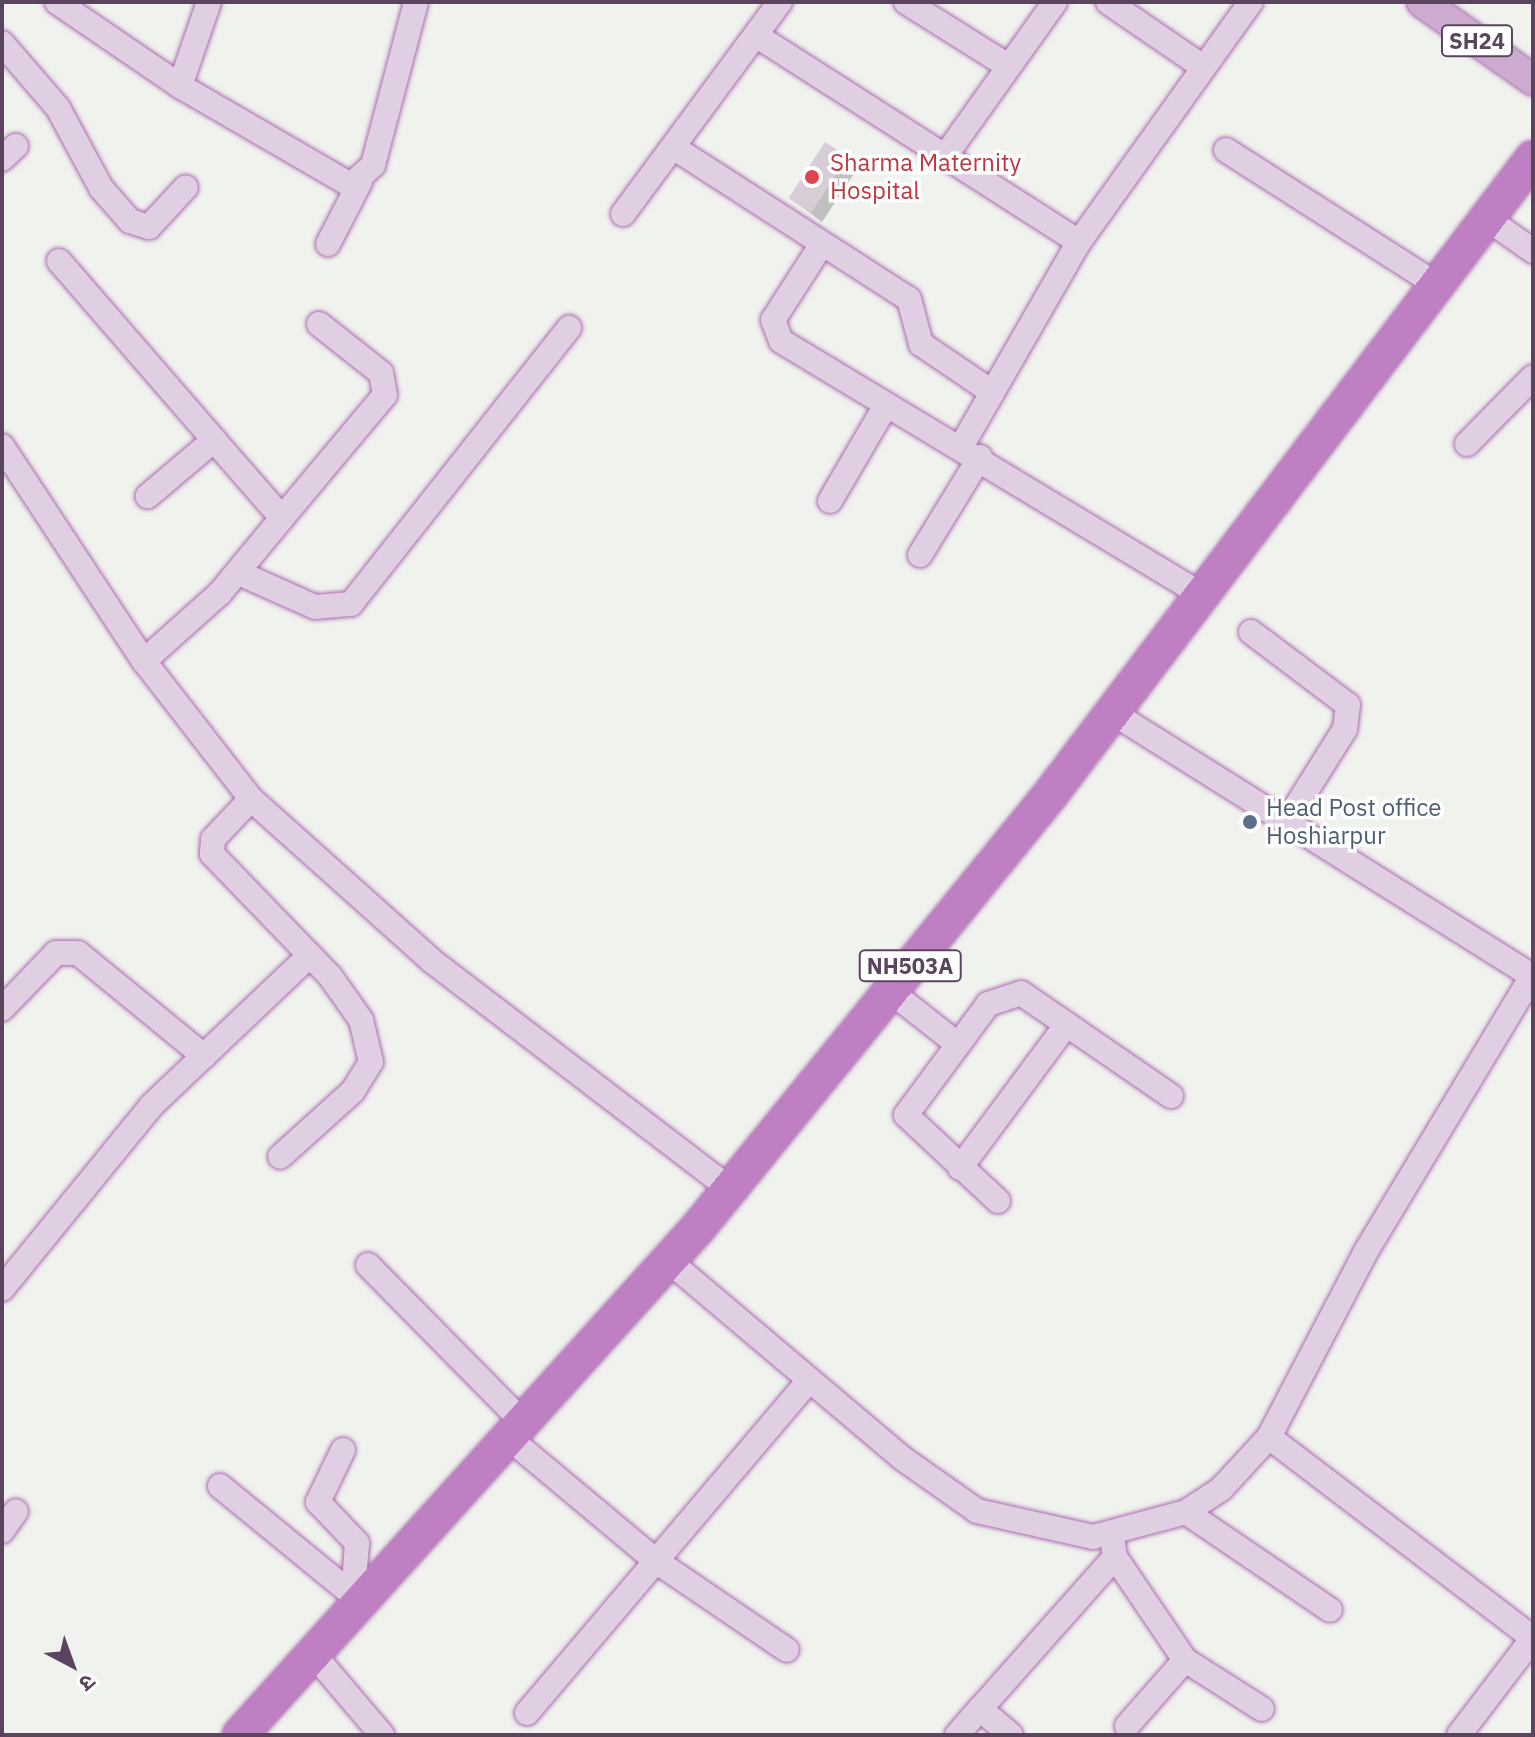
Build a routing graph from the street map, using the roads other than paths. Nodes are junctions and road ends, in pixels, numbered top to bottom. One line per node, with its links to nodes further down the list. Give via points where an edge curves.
1 (57, 2): 15 (street)
2 (209, 2): 15 (street)
3 (416, 2): 20 (street, via 373,165)
4 (780, 2): 10 (street)
5 (906, 2): 13 (street)
6 (1055, 2): 13 (street)
7 (1108, 2): 12 (street)
8 (1251, 2): 12 (street)
9 (1422, 2): 14 (main road, SH24)
10 (757, 36): 16 (street); 18 (street)
11 (2, 43): 21 (street, via 58,108 101,188 130,221 149,227)
12 (1200, 65): 24 (street)
13 (1008, 66): 18 (street)
14 (1533, 80)
15 (180, 86): 20 (street, via 344,183)
16 (676, 149): 22 (street); 26 (street)
17 (1226, 150): 29 (street)
18 (948, 152): 24 (street)
19 (1533, 158): 23 (highway, NH503A)
20 (360, 182): 25 (street)
21 (186, 187)
22 (623, 214)
23 (1489, 220): 27 (street); 29 (highway, NH503A)
24 (1079, 242): 33 (street)
25 (328, 244)
26 (822, 244): 33 (street, via 909,299 921,344); 34 (street, via 773,320 774,332)
27 (1533, 251)
28 (59, 261): 35 (street)
29 (1437, 285): 44 (highway, NH503A)
30 (319, 324): 41 (street, via 381,373 385,395)
31 (569, 328): 43 (street, via 351,604 328,610)
32 (1533, 377): 36 (street)
33 (992, 392): 38 (street)
34 (885, 407): 38 (street); 40 (street)
35 (214, 440): 39 (street); 41 (street)
36 (1467, 444)
37 (2, 446): 46 (street)
38 (970, 452): 42 (street); 44 (street)
39 (148, 496)
40 (830, 501)
41 (282, 518): 43 (street)
42 (920, 555)
43 (239, 573): 46 (street)
44 (1200, 594): 47 (highway, NH503A)
45 (1251, 632): 49 (street, via 1348,705 1345,729)
46 (144, 661): 48 (street)
47 (1113, 713): 49 (street); 52 (highway, NH503A)
48 (251, 799): 50 (street, via 213,839 212,854); 60 (street, via 432,961)
49 (1289, 818): 51 (street)
50 (310, 955): 56 (street); 58 (street, via 352,1004 371,1062 353,1091)
51 (1533, 976): 67 (street, via 1365,1253)
52 (890, 991): 55 (street); 60 (highway, NH503A)
53 (2, 1009): 56 (street, via 56,953 78,953)
54 (1067, 1024): 55 (street, via 1021,993 1006,994); 57 (street); 59 (street)
55 (956, 1043): 59 (street, via 906,1115)
56 (204, 1056): 64 (street, via 112,1149)
57 (1171, 1096)
58 (280, 1157)
59 (960, 1168): 61 (street)
60 (729, 1188): 62 (highway, NH503A)
61 (998, 1201)
62 (669, 1261): 65 (street); 66 (highway, NH503A)
63 (368, 1265): 66 (street)
64 (2, 1289)
65 (809, 1380): 73 (street, via 977,1511); 74 (street)
66 (518, 1431): 74 (street); 75 (highway, NH503A)
67 (1269, 1437): 71 (street, via 1221,1489); 77 (street)
68 (343, 1450): 75 (street, via 318,1497 357,1543)
69 (220, 1486): 75 (street)
70 (16, 1511): 72 (street)
71 (1186, 1512): 73 (street); 76 (street)
72 (2, 1531)
73 (1114, 1547): 80 (street); 81 (street)
74 (656, 1561): 78 (street); 83 (street)
75 (358, 1599): 79 (highway, NH503A)
76 (1330, 1610)
77 (1533, 1638): 89 (street)
78 (787, 1650)
79 (315, 1656): 85 (highway, NH503A); 86 (street)
80 (1185, 1660): 82 (street); 84 (street)
81 (980, 1709): 87 (street); 88 (street)
82 (1262, 1709)
83 (527, 1713)
84 (1127, 1726)
85 (240, 1735)
86 (382, 1735)
87 (957, 1735)
88 (1011, 1735)
89 (1459, 1735)

